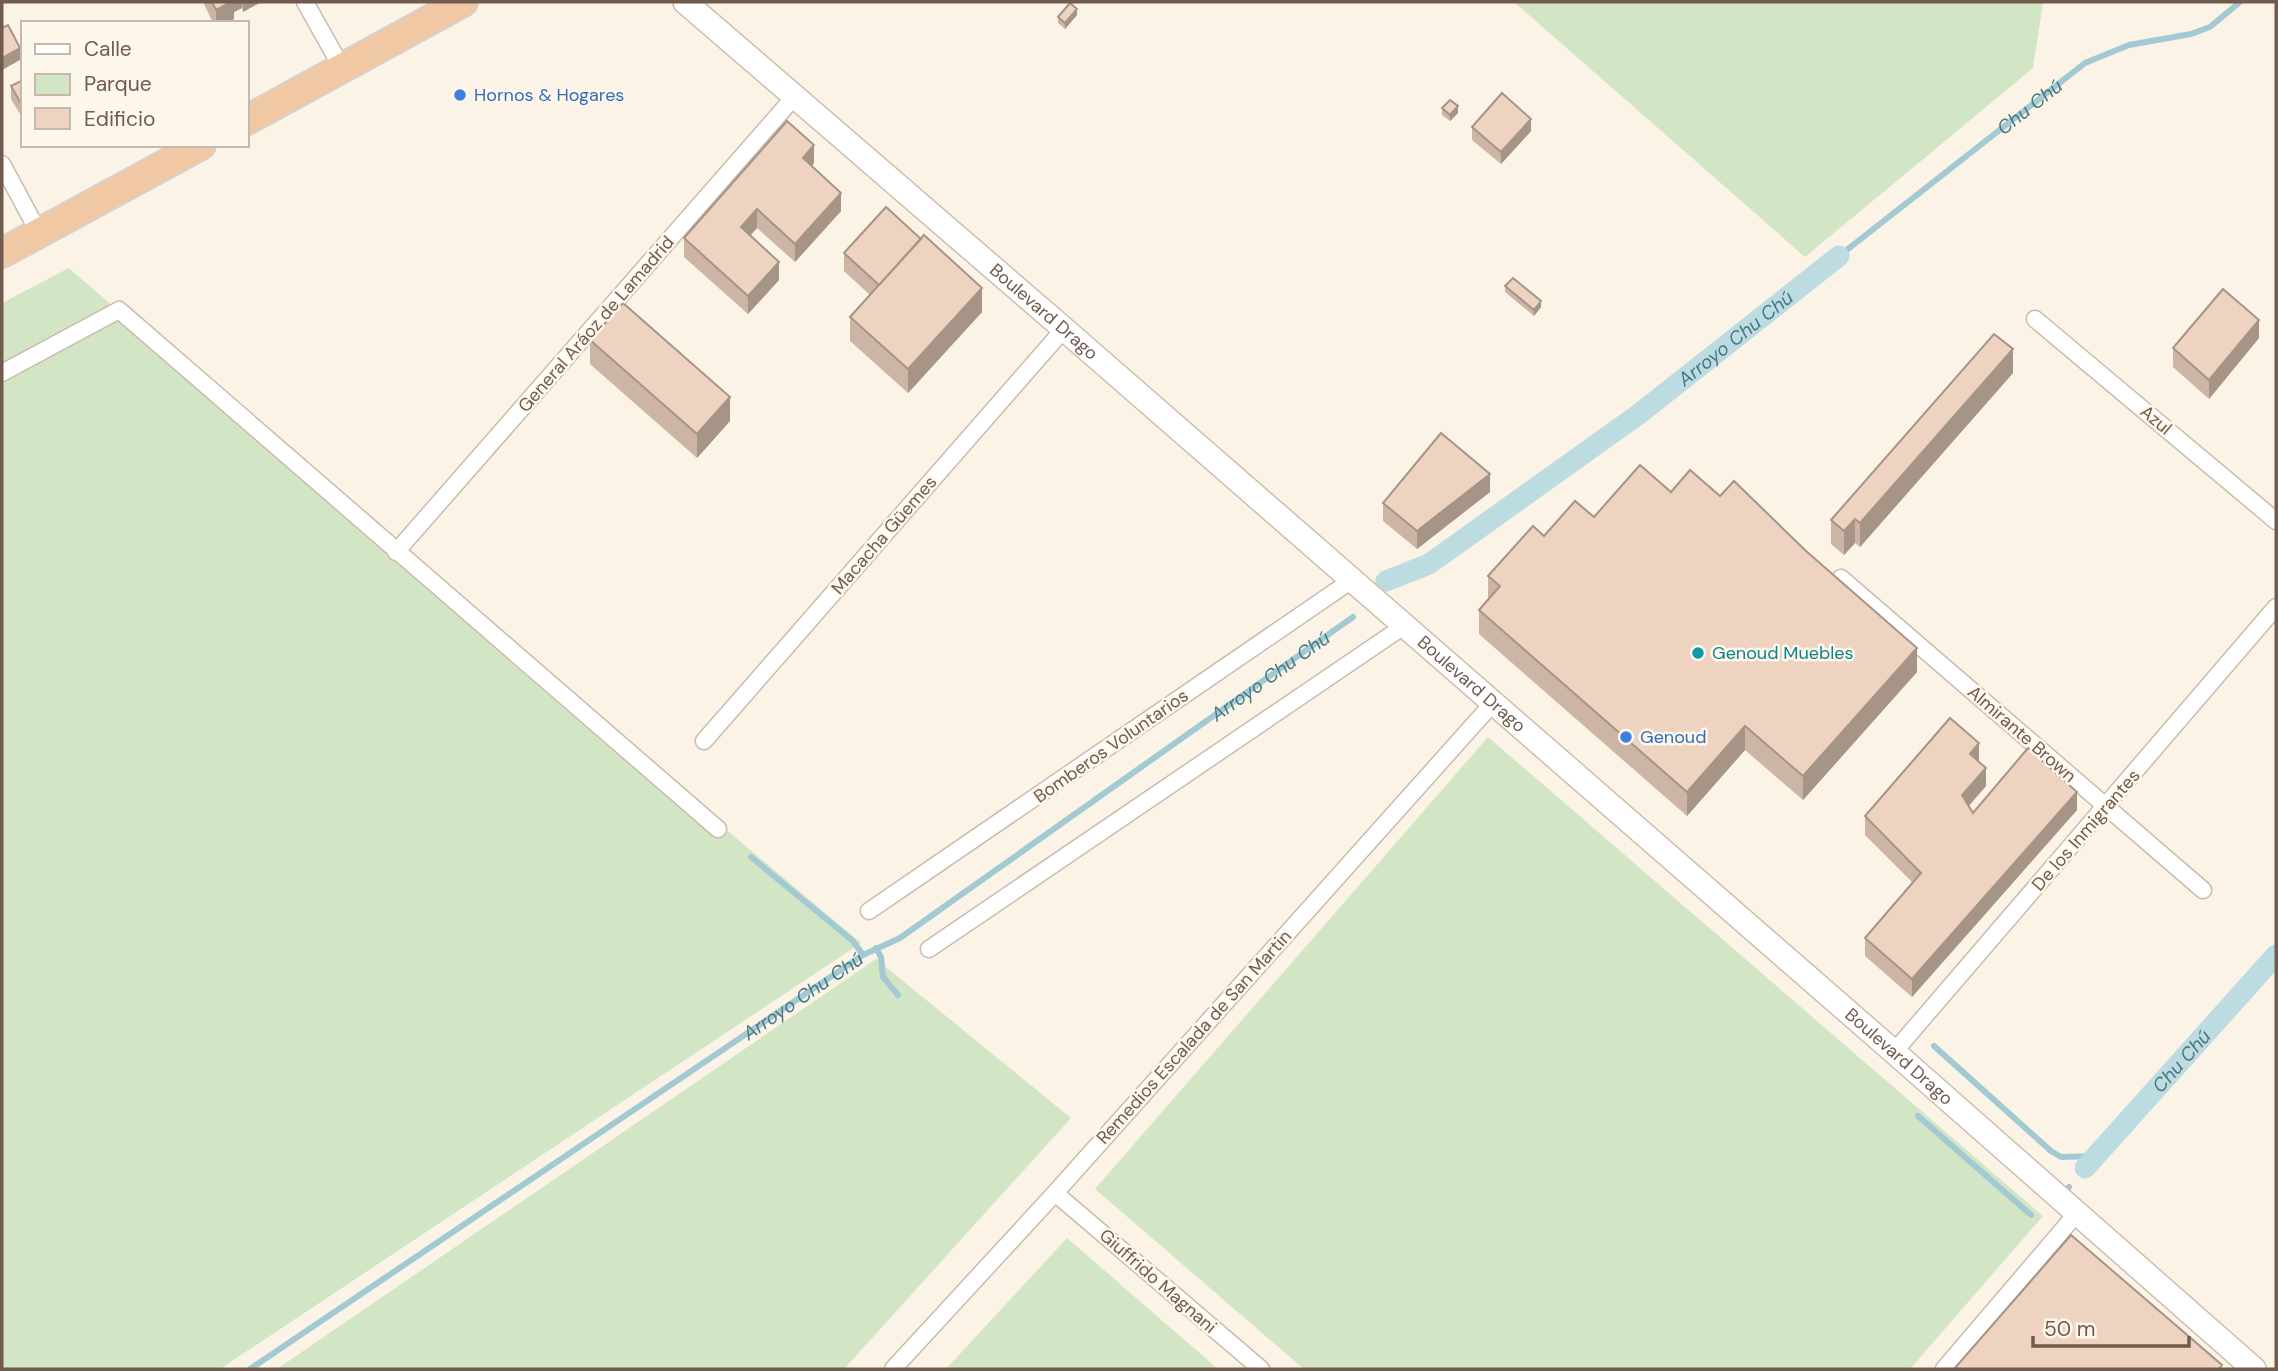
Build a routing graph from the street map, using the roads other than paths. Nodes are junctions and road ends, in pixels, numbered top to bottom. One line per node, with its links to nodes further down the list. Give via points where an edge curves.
1 (305, 2): 4 (street)
2 (463, 2): 4 (highway)
3 (685, 2): 5 (main road, Boulevard Drago)
4 (342, 68): 6 (highway)
5 (795, 96): 12 (main road, Boulevard Drago); 15 (street, General Aráoz de Lamadrid)
6 (248, 119)
7 (197, 147): 9 (highway)
8 (2, 164): 9 (street)
9 (39, 233): 10 (highway)
10 (2, 253)
11 (2035, 319): 14 (street, Azul)
12 (1064, 329): 17 (main road, Boulevard Drago); 21 (street, Macacha Güemes)
13 (2, 373): 15 (street, via 119,310)
14 (2276, 521)
15 (396, 552): 23 (street)
16 (1841, 579): 22 (street, Almirante Brown)
17 (1355, 582): 19 (main road, Boulevard Drago); 25 (street, Bomberos Voluntarios)
18 (2276, 607): 22 (street, De los Inmigrantes)
19 (1397, 620): 20 (main road, Boulevard Drago); 26 (street)
20 (1493, 703): 27 (main road, Boulevard Drago); 28 (street, Remedios Escalada de San Martin)
21 (704, 741)
22 (2106, 806): 24 (street, Almirante Brown); 27 (street, De los Inmigrantes)
23 (718, 829)
24 (2203, 890)
25 (869, 911)
26 (929, 949)
27 (1894, 1052): 29 (main road, Boulevard Drago)
28 (1055, 1193): 30 (street, Remedios Escalada de San Martin); 31 (street, Giuffrido Magnani)
29 (2077, 1213): 32 (street); 33 (main road, Boulevard Drago)
30 (893, 1369)
31 (1261, 1369)
32 (1944, 1369)
33 (2254, 1369)

